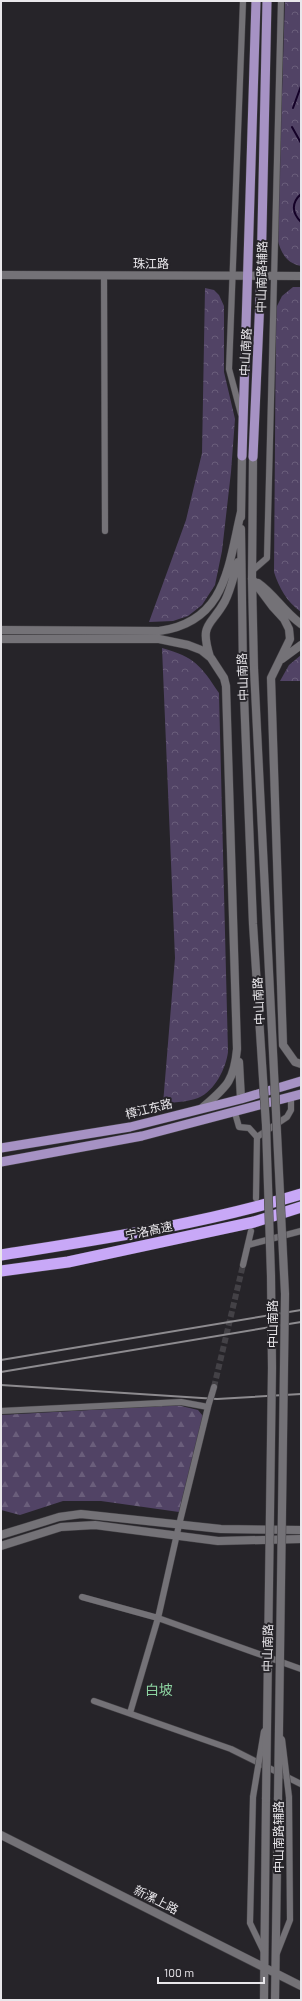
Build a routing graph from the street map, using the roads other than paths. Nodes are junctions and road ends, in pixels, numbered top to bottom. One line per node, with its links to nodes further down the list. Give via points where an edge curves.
1 (243, 1): 7 (street)
2 (256, 1): 8 (main road, 中山南路)
3 (267, 1): 9 (main road, 中山南路)
4 (281, 1): 10 (street, 中山南路辅路)
5 (1, 275): 6 (main road, 珠江路)
6 (104, 276): 7 (main road, 珠江路); 16 (street)
7 (233, 276): 8 (main road, 珠江路); 12 (street, via 229,369)
8 (248, 276): 9 (main road, 珠江路); 12 (main road, 中山南路)
9 (261, 276): 10 (main road, 珠江路); 14 (main road, 中山南路)
10 (273, 276): 11 (main road, 珠江路); 18 (street, 中山南路辅路, via 267,558)
11 (301, 276)
12 (243, 422): 13 (main road, 中山南路)
13 (242, 456): 15 (main road, 中山南路)
14 (253, 457): 18 (main road, 中山南路)
15 (241, 512): 17 (main road, 中山南路); 20 (main road, via 225,578 217,596 201,616 188,623 174,629 159,631)
16 (105, 531)
17 (240, 555): 23 (main road, via 226,600 206,628 205,640); 59 (main road, 中山南路, bridge, via 253,924 266,1125 271,1276)
18 (252, 575): 19 (main road, via 288,615); 24 (main road, via 289,629 290,639); 60 (main road, 中山南路, bridge, via 254,669 286,1294)
19 (301, 624)
20 (1, 630)
21 (1, 639): 23 (main road, via 159,639 195,647)
22 (301, 645): 24 (main road)
23 (211, 658): 25 (main road, via 224,678 226,686)
24 (277, 664): 26 (main road, via 271,678 282,1045 295,1062)
25 (237, 1049): 30 (main road); 31 (main road, via 235,1069 231,1078)
26 (301, 1064)
27 (301, 1081): 30 (main road, 樟江东路)
28 (301, 1094): 29 (main road, 樟江东路)
29 (291, 1098): 32 (main road, 樟江东路); 33 (street, via 291,1110 287,1117)
30 (241, 1099): 31 (main road, 樟江东路)
31 (202, 1108): 34 (main road, 樟江东路, via 130,1127)
32 (234, 1113): 33 (street, via 238,1127 249,1128); 35 (main road, 樟江东路, via 142,1136)
33 (257, 1137): 37 (street)
34 (1, 1148)
35 (1, 1162)
36 (301, 1194): 42 (highway, 宁洛高速, via 261,1206 116,1236)
37 (256, 1198)
38 (301, 1207): 44 (highway, 宁洛高速, via 254,1222 68,1262)
39 (251, 1230): 41 (street)
40 (301, 1231): 41 (street)
41 (248, 1245): 43 (street)
42 (1, 1255)
43 (243, 1265)
44 (1, 1271)
45 (214, 1387): 46 (street, bridge)
46 (209, 1405): 47 (street, via 182,1402); 48 (street)
47 (1, 1411)
48 (179, 1524): 49 (main road, via 221,1529); 50 (main road, via 81,1514 58,1517); 51 (street)
49 (301, 1530)
50 (1, 1535)
51 (176, 1535): 52 (main road, via 218,1541); 53 (main road, via 88,1525 61,1527); 55 (street)
52 (301, 1539)
53 (1, 1546)
54 (82, 1597): 55 (street)
55 (158, 1618): 56 (street); 58 (street)
56 (301, 1669)
57 (94, 1702): 58 (street)
58 (130, 1713): 61 (street, via 231,1749)
59 (267, 1715): 63 (main road, 中山南路, bridge); 63 (street, bridge, via 253,1797 250,1923)
60 (279, 1716): 64 (main road, 中山南路, bridge); 64 (street, 中山南路辅路, bridge, via 290,1797 290,1920)
61 (301, 1784)
62 (1, 1835): 65 (main road, 新漯上路)
63 (265, 1953): 65 (main road, 中山南路)
64 (276, 1956): 66 (main road, 中山南路)
65 (264, 1968): 66 (main road, 新漯上路); 68 (main road, 中山南路)
66 (275, 1974): 67 (main road, 新漯上路); 69 (main road, 中山南路)
67 (301, 1986)
68 (264, 2000)
69 (275, 2000)

